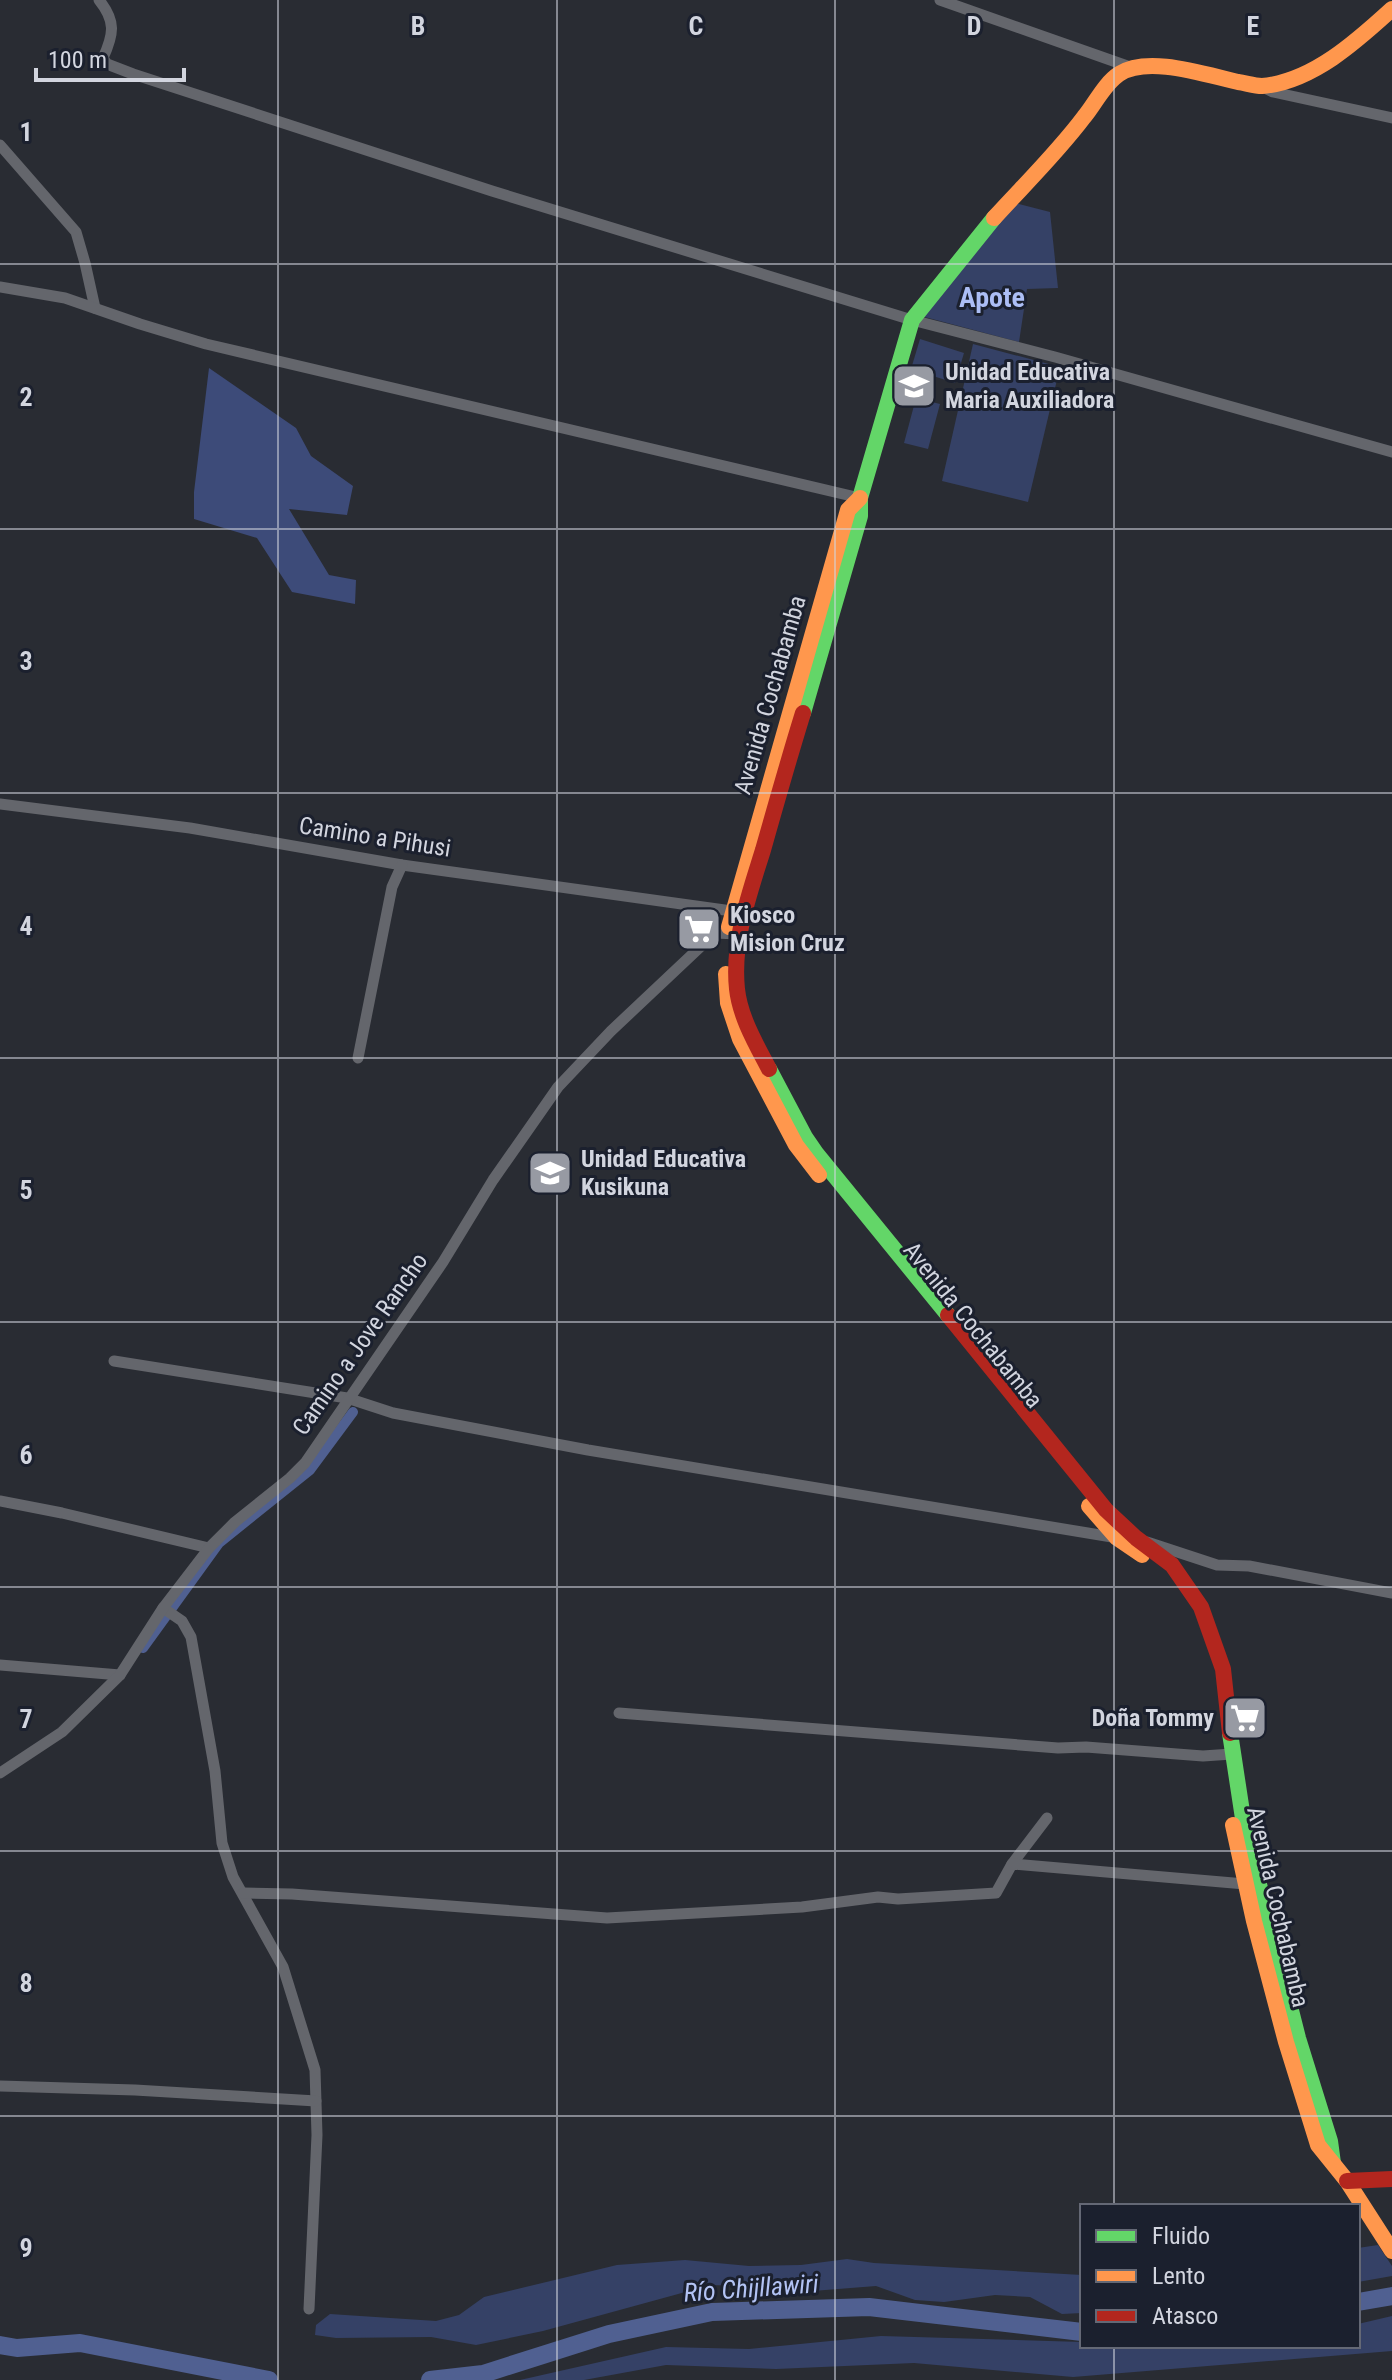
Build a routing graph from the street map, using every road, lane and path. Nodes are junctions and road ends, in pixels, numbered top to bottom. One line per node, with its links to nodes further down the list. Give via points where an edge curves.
1 (99, 0): 10 (street, via 113,29 103,58 107,64 492,191)
2 (940, 0): 4 (street)
3 (1391, 12): 5 (main road, via 1311,71)
4 (1133, 68): 5 (main road, via 1159,66); 10 (main road, Avenida Cochabamba, via 1110,82)
5 (1260, 86): 6 (street)
6 (1392, 118)
7 (0, 145): 9 (street, via 76,232)
8 (0, 287): 9 (street)
9 (95, 308): 12 (street, via 206,344)
10 (912, 320): 11 (street); 12 (main road, Avenida Cochabamba)
11 (1392, 452)
12 (860, 498): 15 (main road, Avenida Cochabamba, via 848,510 828,601)
13 (0, 804): 14 (street, Camino a Pihusi, via 190,828)
14 (402, 865): 15 (street, Camino a Pihusi); 17 (street, via 392,887)
15 (738, 912): 16 (main road, Avenida Cochabamba)
16 (734, 934): 19 (street, Camino a Jove Rancho, via 715,933 558,1087); 21 (main road, Avenida Cochabamba, via 726,984 733,1021 796,1145); 22 (main road, Avenida Cochabamba, via 743,1013 816,1153 1106,1510)
17 (358, 1058)
18 (114, 1361): 19 (street)
19 (347, 1398): 21 (street, via 393,1413 588,1450); 23 (street, Camino a Jove Rancho, via 305,1463)
20 (0, 1501): 23 (street)
21 (1117, 1538): 22 (street); 29 (main road, Avenida Cochabamba, via 1165,1570 1193,1611 1213,1673)
22 (1136, 1538): 24 (street, via 1217,1565 1249,1566); 29 (main road, Avenida Cochabamba, via 1172,1565 1201,1607 1223,1669)
23 (209, 1548): 25 (street, Camino a Jove Rancho)
24 (1392, 1593)
25 (163, 1608): 27 (street, Camino a Jove Rancho); 34 (street, via 182,1621 191,1637 222,1843)
26 (0, 1665): 27 (street)
27 (120, 1675): 30 (street, Camino a Jove Rancho, via 62,1732)
28 (619, 1713): 29 (street, via 1058,1748)
29 (1227, 1754): 33 (main road, Avenida Cochabamba)
30 (0, 1773)
31 (1047, 1818): 32 (street)
32 (1012, 1864): 33 (street); 34 (street, via 996,1893 607,1918)
33 (1251, 1882): 38 (main road, Avenida Cochabamba, via 1333,2163)
34 (243, 1893): 36 (street, via 283,1967 315,2070)
35 (0, 2086): 36 (street)
36 (316, 2101): 40 (street)
37 (1392, 2179): 38 (main road)
38 (1347, 2181): 39 (main road, Avenida Cochabamba)
39 (1392, 2251)
40 (309, 2309)

